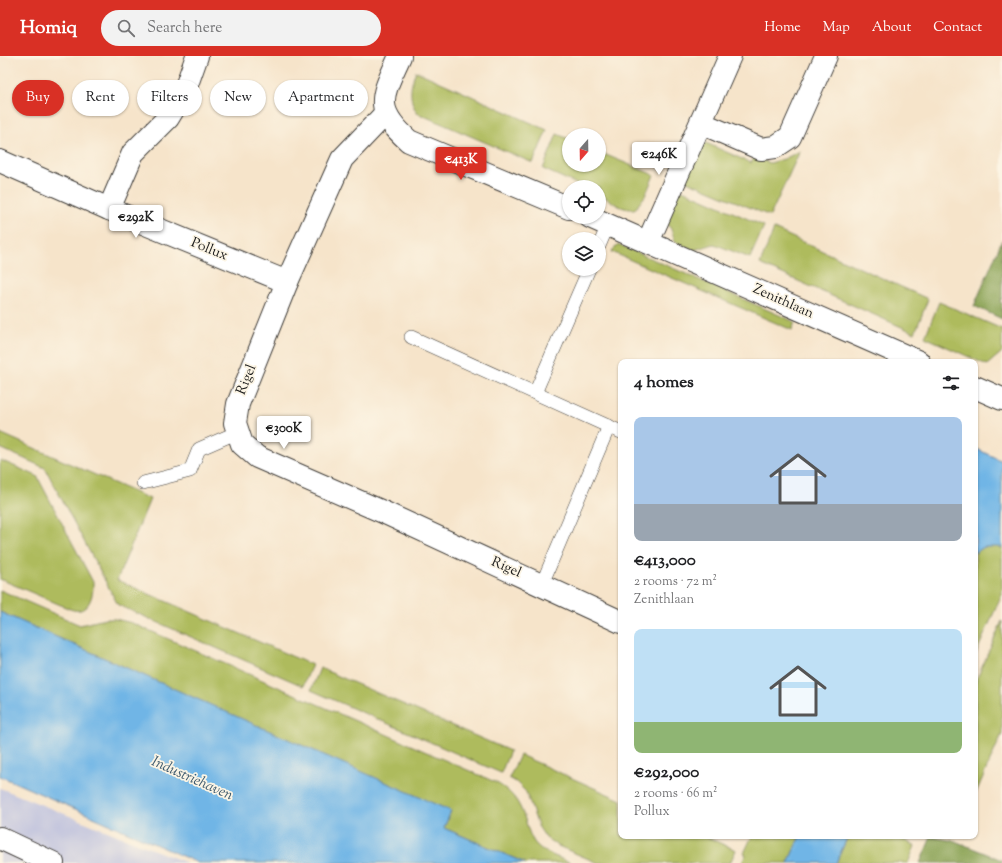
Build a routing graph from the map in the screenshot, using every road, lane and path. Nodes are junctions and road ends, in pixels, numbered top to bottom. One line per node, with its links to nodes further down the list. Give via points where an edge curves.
1 (197, 56): 9 (street, via 185,90 168,118 133,153)
2 (400, 56): 5 (street, via 384,94)
3 (730, 56): 6 (street)
4 (826, 56): 6 (street, via 790,137 775,148 761,149)
5 (385, 114): 8 (street, via 395,129 409,141); 13 (street, Rigel, via 342,160)
6 (701, 123): 11 (street)
7 (0, 161): 9 (street, Pollux)
8 (562, 205)
9 (109, 209): 13 (street, Pollux)
10 (606, 224): 11 (street, Zenithlaan)
11 (648, 242): 15 (street, Zenithlaan)
12 (586, 276): 17 (lane)
13 (287, 282): 20 (street, Rigel, via 238,404 235,423)
14 (411, 337): 17 (lane)
15 (912, 359)
16 (978, 388): 18 (street)
17 (535, 393): 19 (lane)
18 (1002, 399)
19 (615, 429): 22 (lane)
20 (238, 432): 21 (lane, via 199,449 190,471); 22 (street, Rigel, via 242,444 257,457)
21 (144, 483)
22 (542, 584): 23 (street, Rigel)
23 (618, 621)
24 (0, 838): 25 (street)
25 (53, 863)

